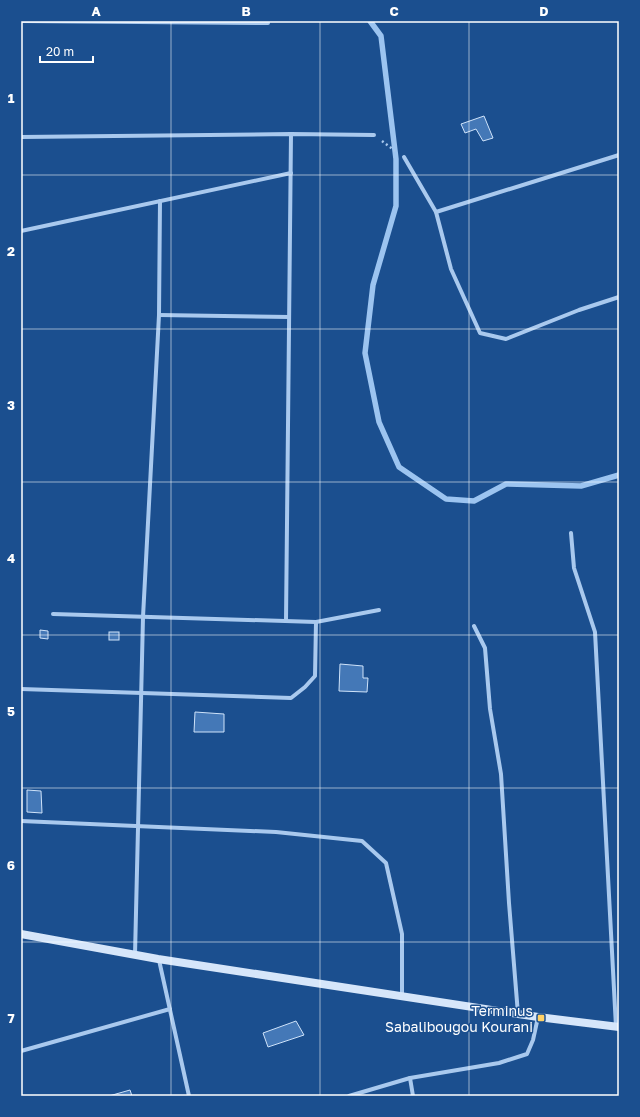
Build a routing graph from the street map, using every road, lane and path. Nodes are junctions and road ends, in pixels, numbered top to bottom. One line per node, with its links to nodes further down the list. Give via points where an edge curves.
1 (21, 21): 2 (street)
2 (268, 23)
3 (292, 134): 4 (street); 5 (street); 8 (street)
4 (374, 135): 7 (path)
5 (21, 137)
6 (619, 155): 10 (street)
7 (404, 157): 10 (street)
8 (291, 173): 9 (street); 14 (street)
9 (160, 201): 11 (street); 13 (street)
10 (436, 212): 12 (street, via 451,269 480,333 506,339)
11 (21, 231)
12 (619, 297)
13 (159, 315): 14 (street); 18 (street)
14 (290, 317): 19 (street)
15 (571, 533): 33 (street, via 574,568 595,632)
16 (379, 610): 20 (street)
17 (53, 614): 18 (street)
18 (143, 617): 19 (street); 23 (street)
19 (286, 621): 20 (street)
20 (316, 622): 23 (street, via 315,676 305,688 291,698)
21 (474, 626): 31 (street, via 485,648 490,709 501,774)
22 (21, 690): 23 (street)
23 (141, 693): 25 (street)
24 (21, 821): 25 (street)
25 (138, 825): 27 (street); 29 (street, via 276,832 362,842 386,863 402,934)
26 (21, 934): 27 (main road)
27 (135, 955): 28 (main road)
28 (158, 959): 29 (main road); 30 (street)
29 (402, 996): 31 (main road)
30 (170, 1010): 34 (street); 36 (street)
31 (518, 1014): 32 (main road)
32 (538, 1017): 33 (main road); 35 (street, via 527,1054 499,1063)
33 (617, 1027)
34 (21, 1051)
35 (410, 1078): 37 (street); 38 (street)
36 (188, 1096)
37 (349, 1096)
38 (413, 1096)

